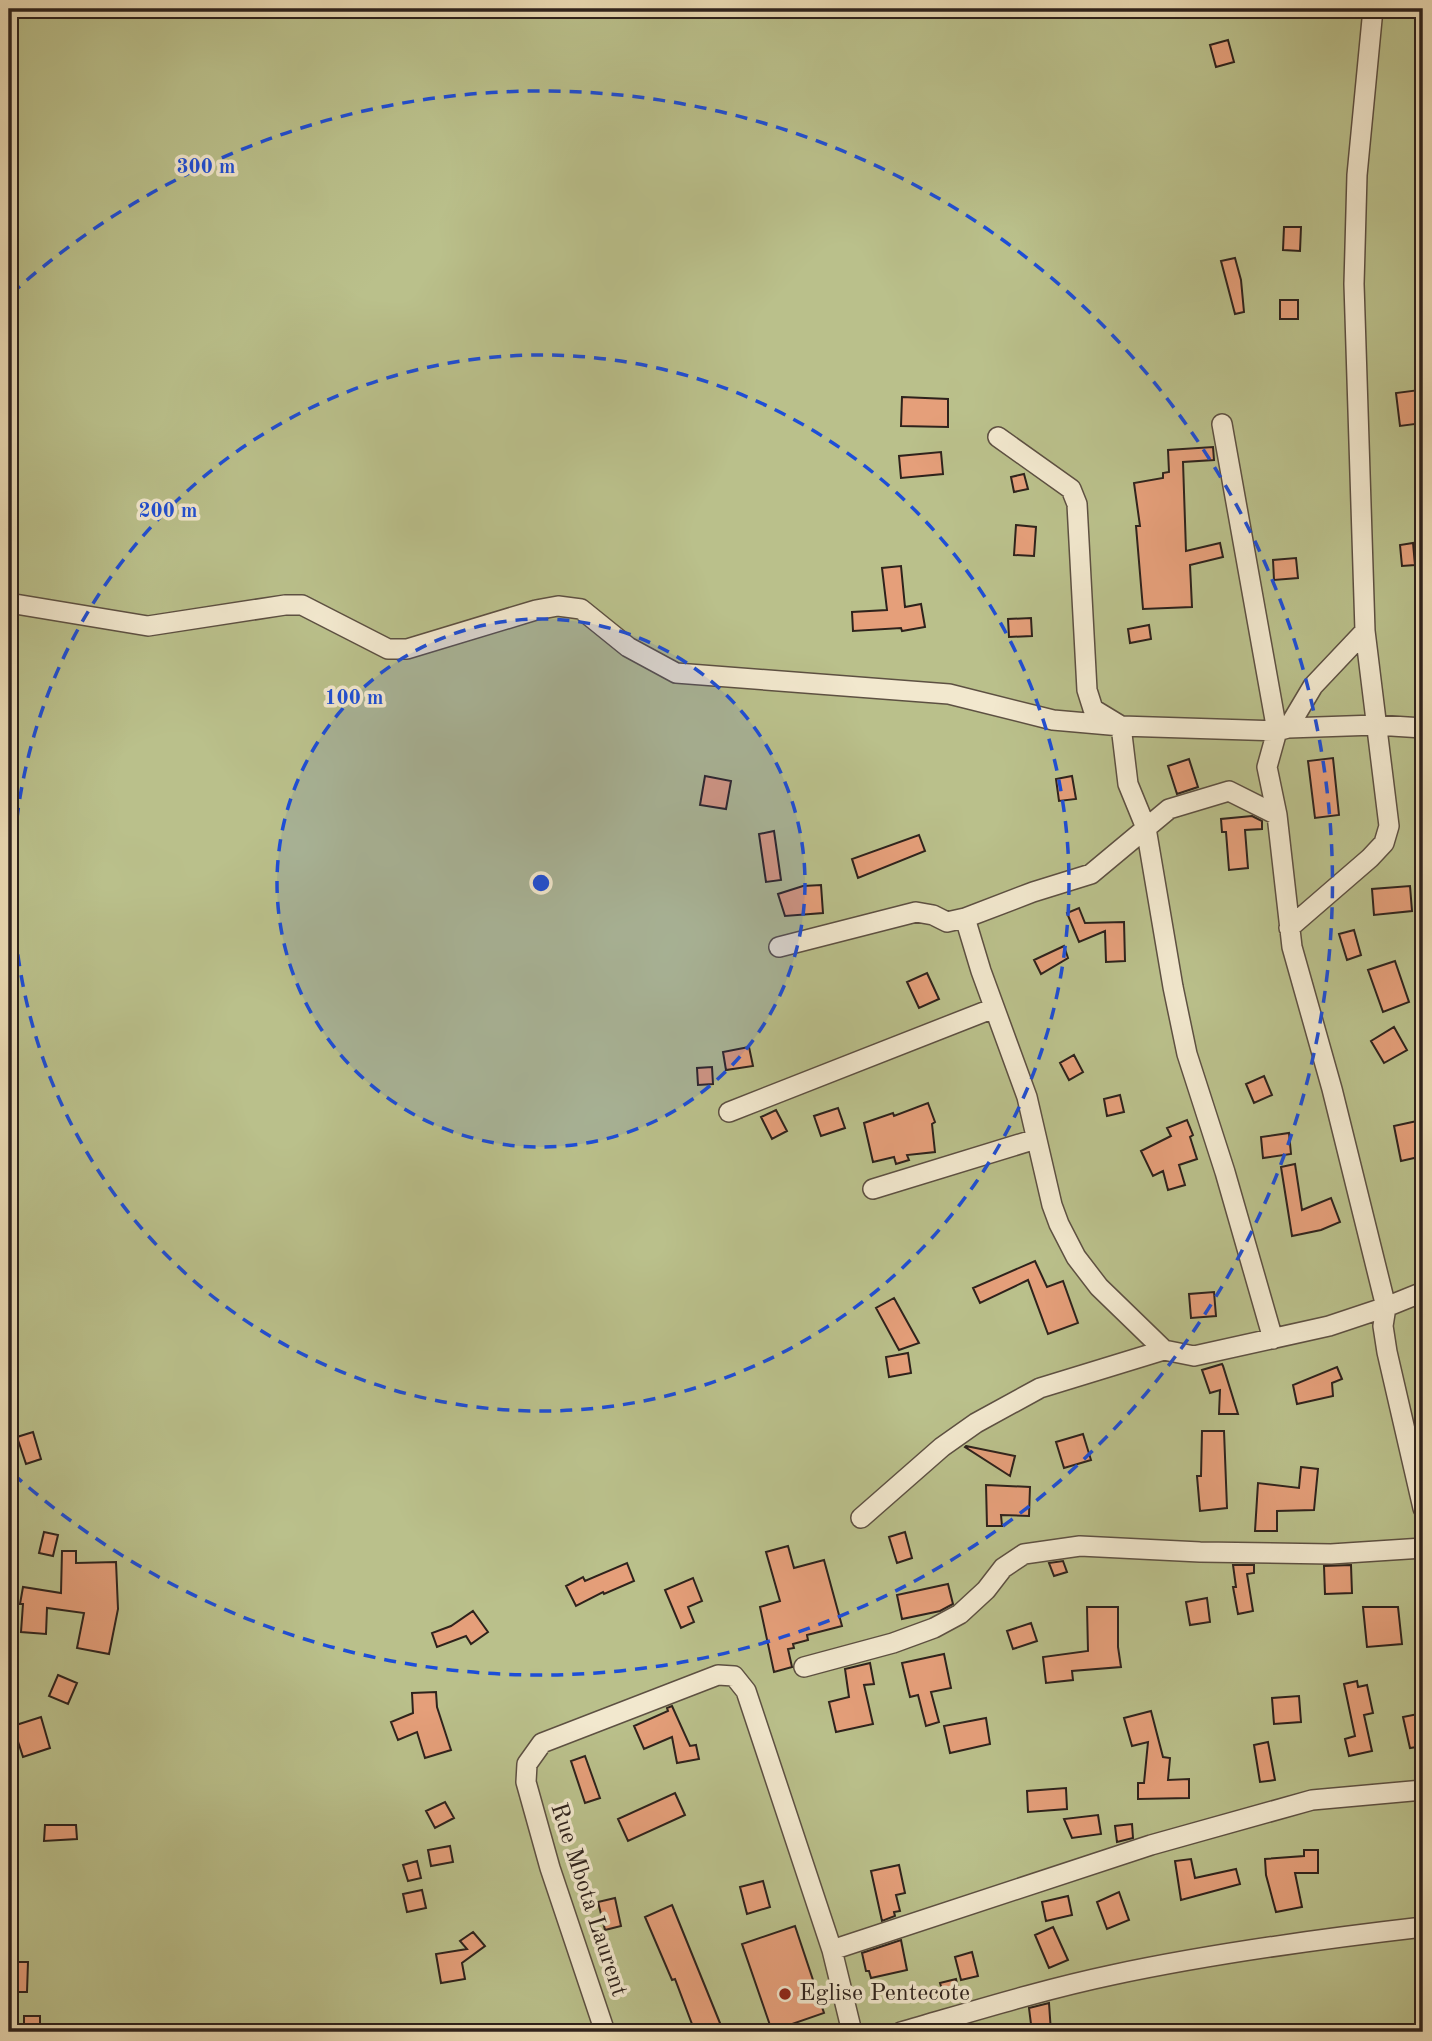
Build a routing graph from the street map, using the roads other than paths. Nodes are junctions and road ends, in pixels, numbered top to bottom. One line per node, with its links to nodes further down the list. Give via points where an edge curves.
1 (1373, 9): 5 (street, via 1357,175 1354,285)
2 (1222, 424): 9 (street)
3 (998, 437): 7 (street, via 1071,489 1077,504 1087,690 1093,709)
4 (9, 603): 7 (street, via 148,625 302,605 388,649 407,649 558,606 581,609 628,648 676,673 949,694 1052,720)
5 (1365, 631): 6 (street); 9 (street, via 1312,685)
6 (1376, 724): 8 (street); 9 (street); 13 (street, via 1389,826 1384,843)
7 (1121, 726): 9 (street); 11 (street, via 1128,784)
8 (1423, 728)
9 (1283, 729): 10 (street, via 1267,767)
10 (1278, 815): 11 (street, via 1228,791 1169,809); 13 (street)
11 (1146, 828): 12 (street, via 1091,874); 21 (street, via 1188,1054)
12 (965, 918): 14 (street, via 947,922 916,912); 15 (street)
13 (1289, 928): 20 (street)
14 (779, 947)
15 (994, 1008): 16 (street); 17 (street, via 1027,1097)
16 (729, 1112)
17 (1036, 1139): 18 (street); 22 (street, via 1052,1205 1076,1257)
18 (873, 1189)
19 (1423, 1292): 20 (street)
20 (1386, 1307): 21 (street); 23 (street, via 1387,1352)
21 (1273, 1339): 22 (street, via 1194,1356)
22 (1164, 1350): 24 (street, via 1040,1388 1014,1401 942,1447)
23 (1423, 1508)
24 (861, 1518)
25 (1423, 1548): 26 (street, via 1331,1554 1080,1546 1024,1554 1003,1568 960,1614 934,1628)
26 (804, 1667)
27 (1423, 1790): 29 (street, via 1312,1800 1151,1845)
28 (1423, 1927): 32 (street, via 1268,1947 1114,1975)
29 (832, 1950): 30 (street, Rue Mbota Laurent, via 747,1691 734,1676 718,1675 542,1743 527,1764 526,1782 550,1868); 31 (street)
30 (604, 2032)
31 (852, 2032)
32 (901, 2032)

